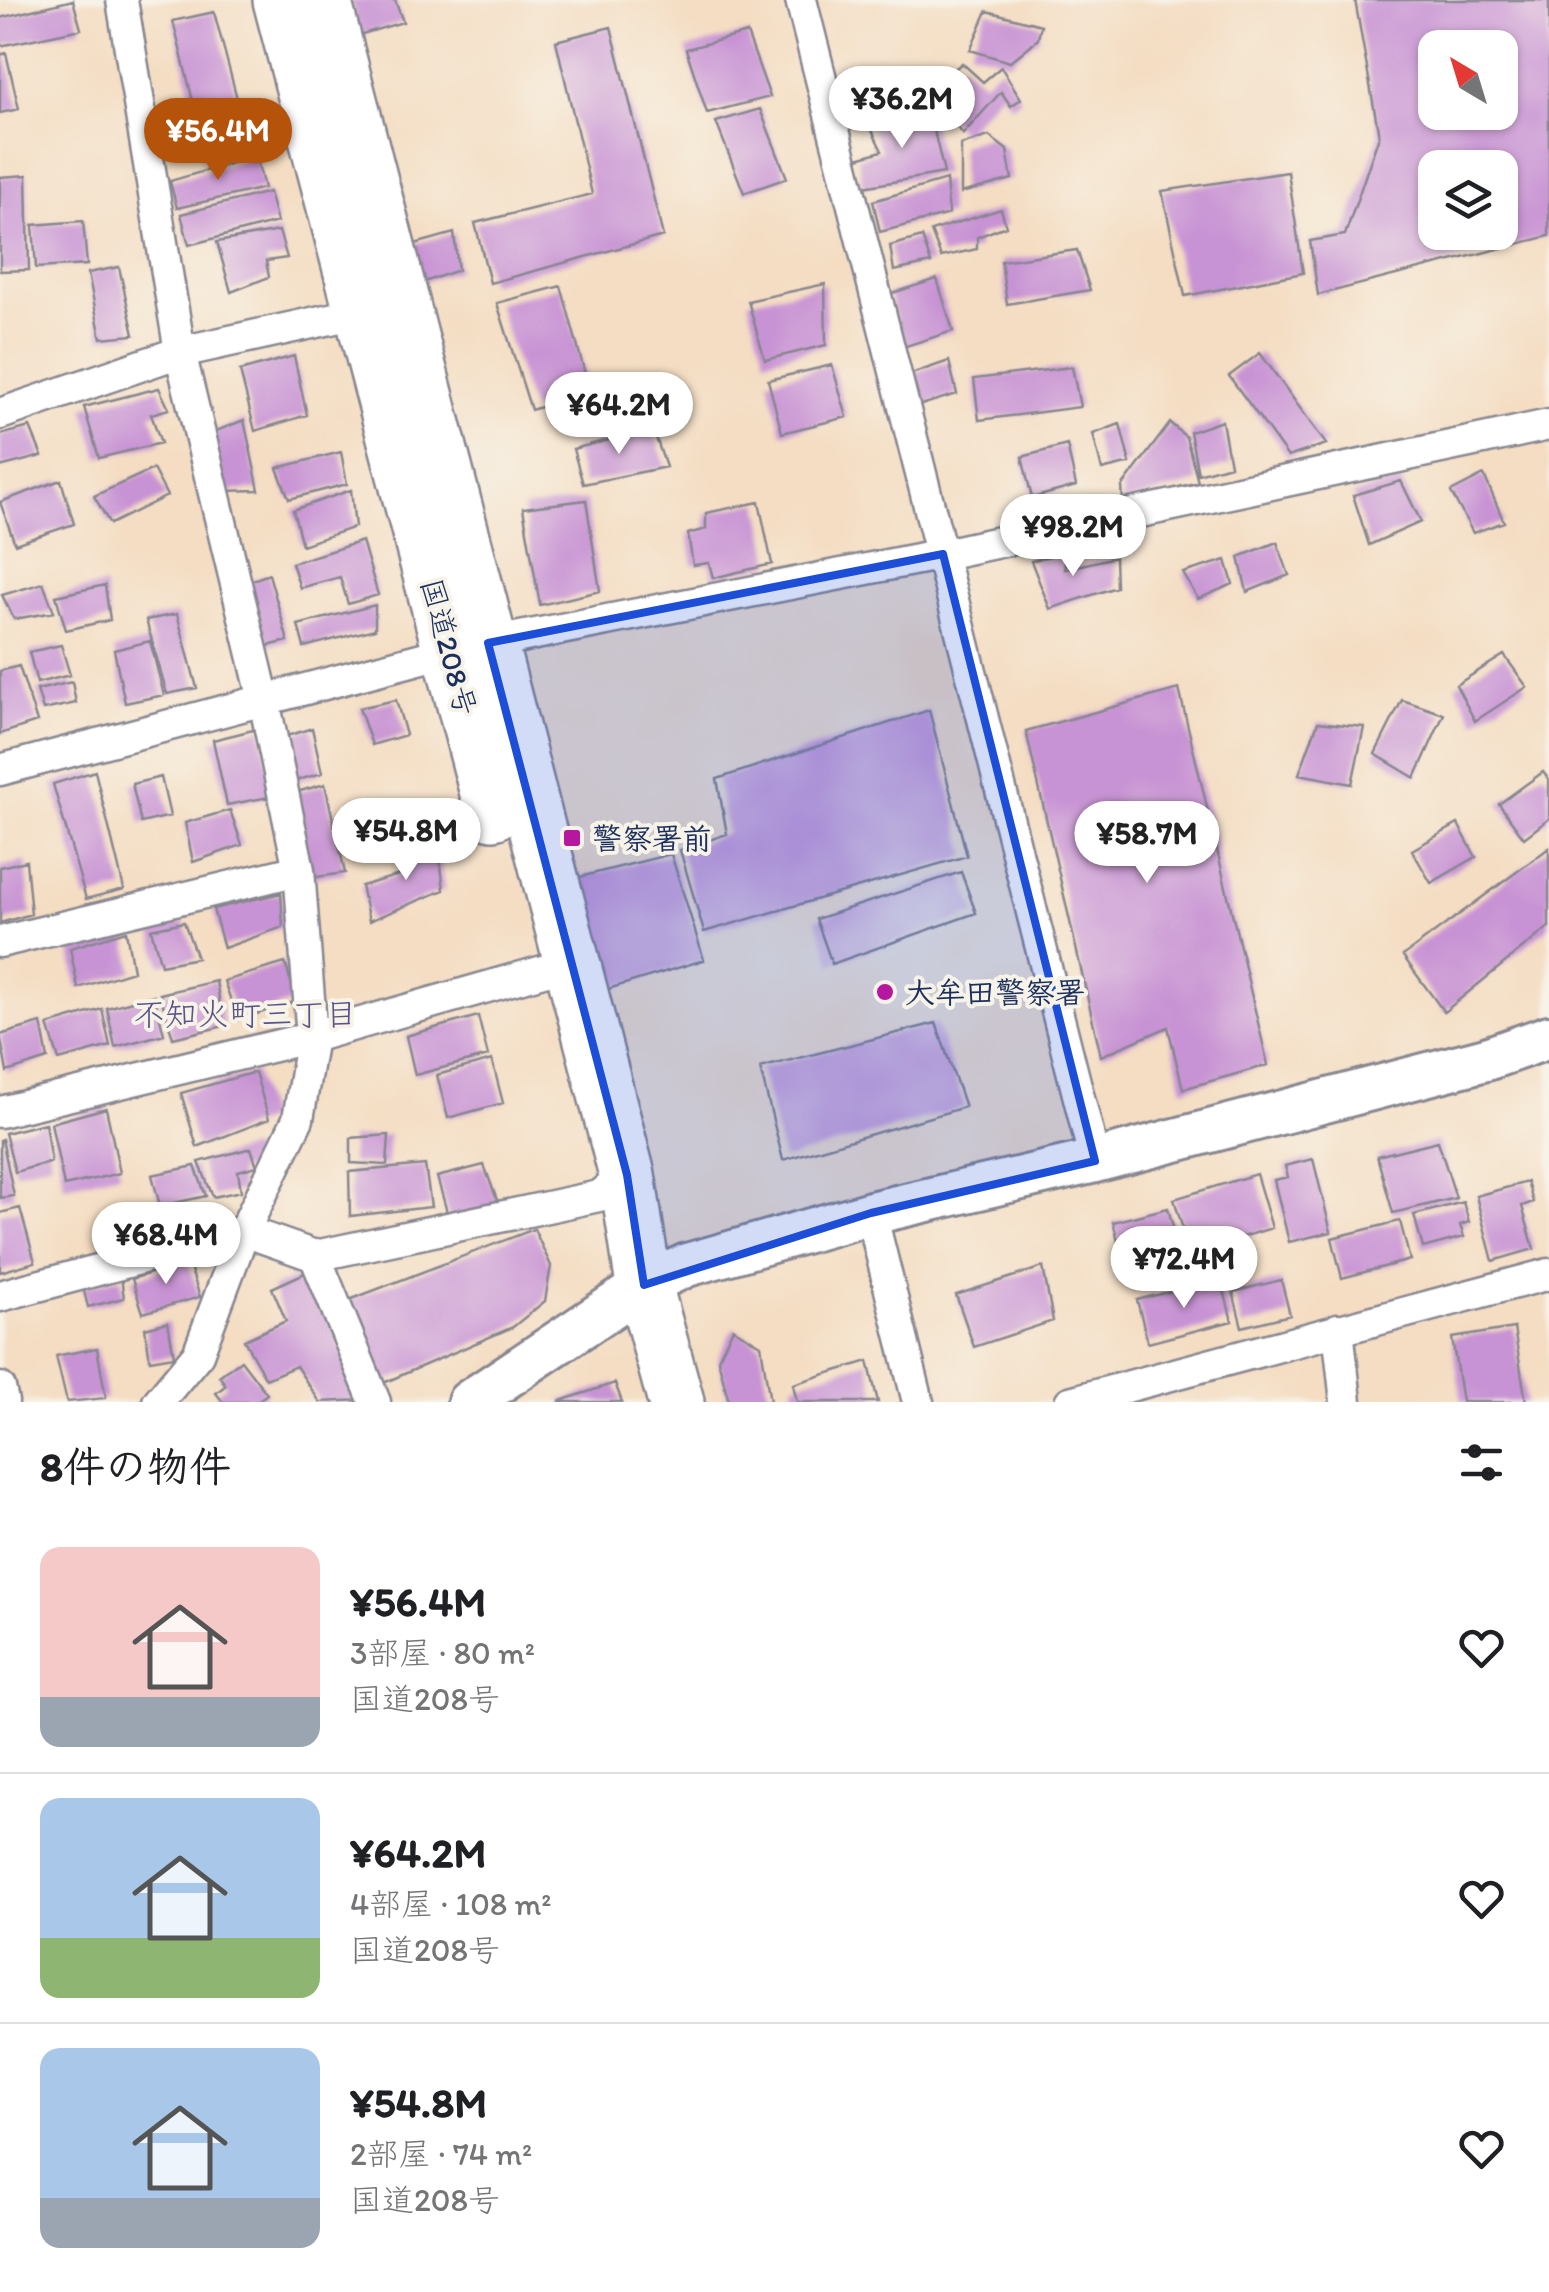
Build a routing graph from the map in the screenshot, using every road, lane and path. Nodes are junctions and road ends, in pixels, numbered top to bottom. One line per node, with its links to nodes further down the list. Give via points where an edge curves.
1 (122, 0): 6 (street)
2 (280, 0): 5 (highway, 国道208号)
3 (323, 0): 5 (highway, 国道208号)
4 (801, 0): 9 (street)
5 (380, 308): 6 (street); 10 (highway, 国道208号)
6 (180, 352): 7 (street); 11 (street)
7 (0, 414)
8 (1549, 425): 9 (street)
9 (943, 554): 10 (street); 19 (street)
10 (469, 646): 11 (street); 15 (highway, 国道208号)
11 (264, 700): 12 (street); 13 (street)
12 (0, 770)
13 (299, 870): 14 (street); 16 (street)
14 (0, 942)
15 (554, 969): 16 (street); 20 (highway, 国道208号)
16 (312, 1037): 18 (street); 22 (street, via 298,1120)
17 (1548, 1042): 19 (street)
18 (0, 1112)
19 (1095, 1161): 21 (street)
20 (612, 1186): 23 (street); 25 (highway, 国道208号)
21 (871, 1213): 25 (street, via 687,1265); 34 (street)
22 (244, 1231): 23 (street); 26 (street); 30 (street, via 198,1354)
23 (315, 1256): 31 (street)
24 (1549, 1274): 27 (street)
25 (644, 1285): 32 (street); 33 (highway, 国道208号)
26 (0, 1296)
27 (1338, 1329): 35 (street); 36 (street)
28 (0, 1388): 29 (street)
29 (2, 1402)
30 (158, 1402)
31 (375, 1402)
32 (469, 1402)
33 (676, 1402)
34 (918, 1402)
35 (1070, 1402)
36 (1346, 1402)

